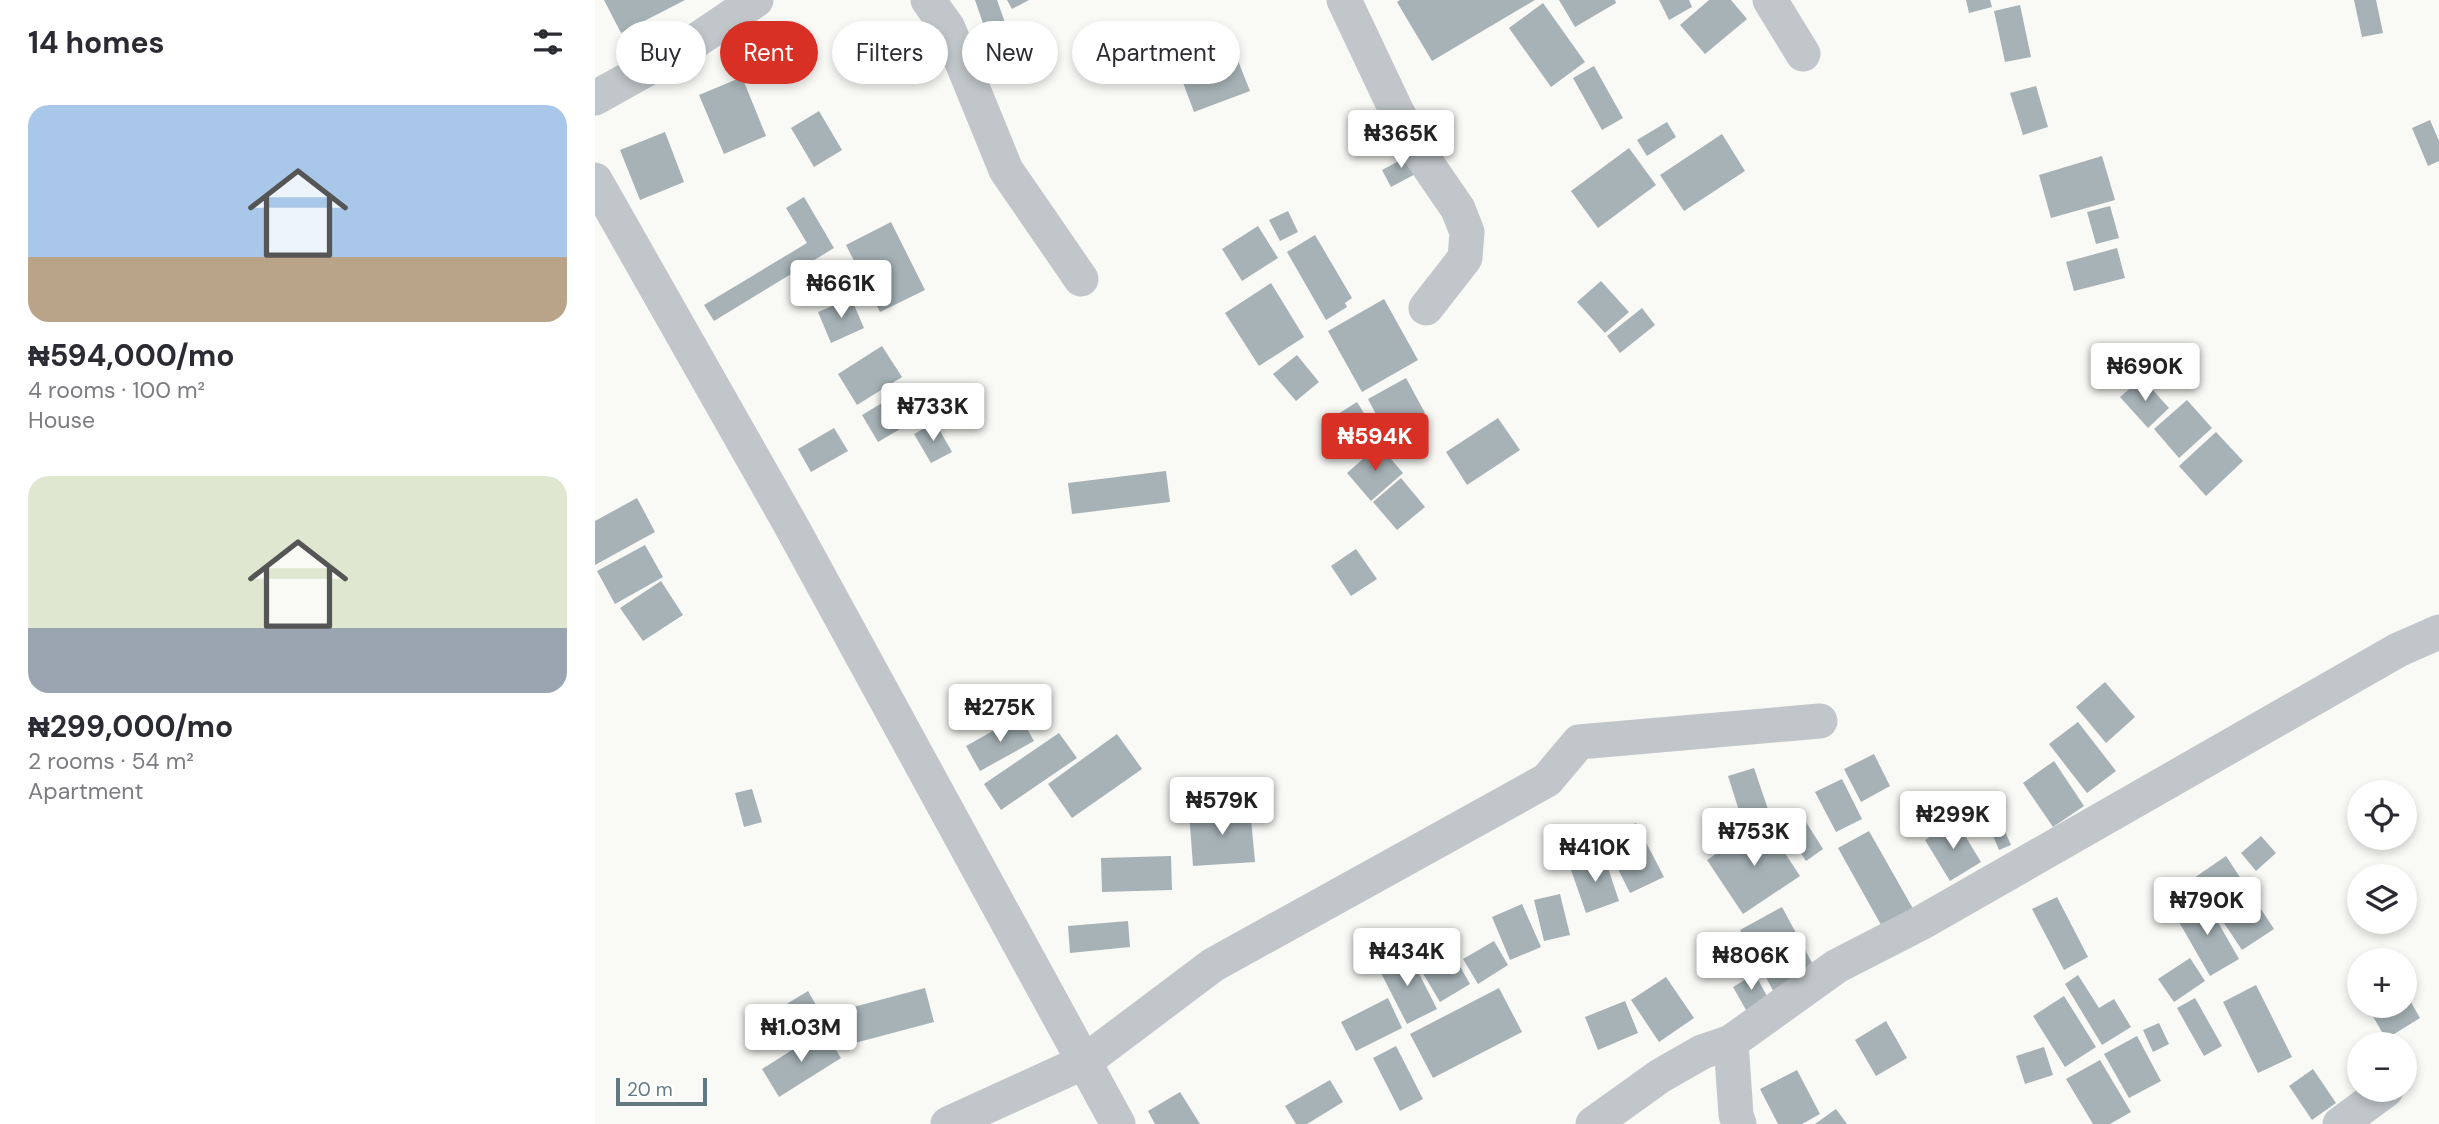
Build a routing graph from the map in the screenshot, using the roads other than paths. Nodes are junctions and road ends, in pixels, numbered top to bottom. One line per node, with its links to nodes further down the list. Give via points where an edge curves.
1 (756, 0): 6 (street, via 688,46)
2 (928, 0): 8 (street, via 948,28 1006,170)
3 (1344, 0): 9 (street, via 1396,110 1458,209 1467,232 1465,258)
4 (1770, 0): 5 (street)
5 (1803, 54)
6 (595, 98)
7 (595, 180): 13 (street, via 788,520)
8 (1081, 279)
9 (1426, 308)
10 (2439, 632): 12 (street, via 2398,650 1837,966)
11 (1820, 721): 13 (street, via 1579,742 1546,780 1213,965)
12 (1731, 1042): 17 (street, via 1702,1052 1660,1076); 18 (street)
13 (1084, 1062): 15 (street); 16 (street)
14 (2370, 1102): 19 (street)
15 (949, 1124)
16 (1118, 1124)
17 (1593, 1124)
18 (1739, 1124)
19 (2340, 1124)

